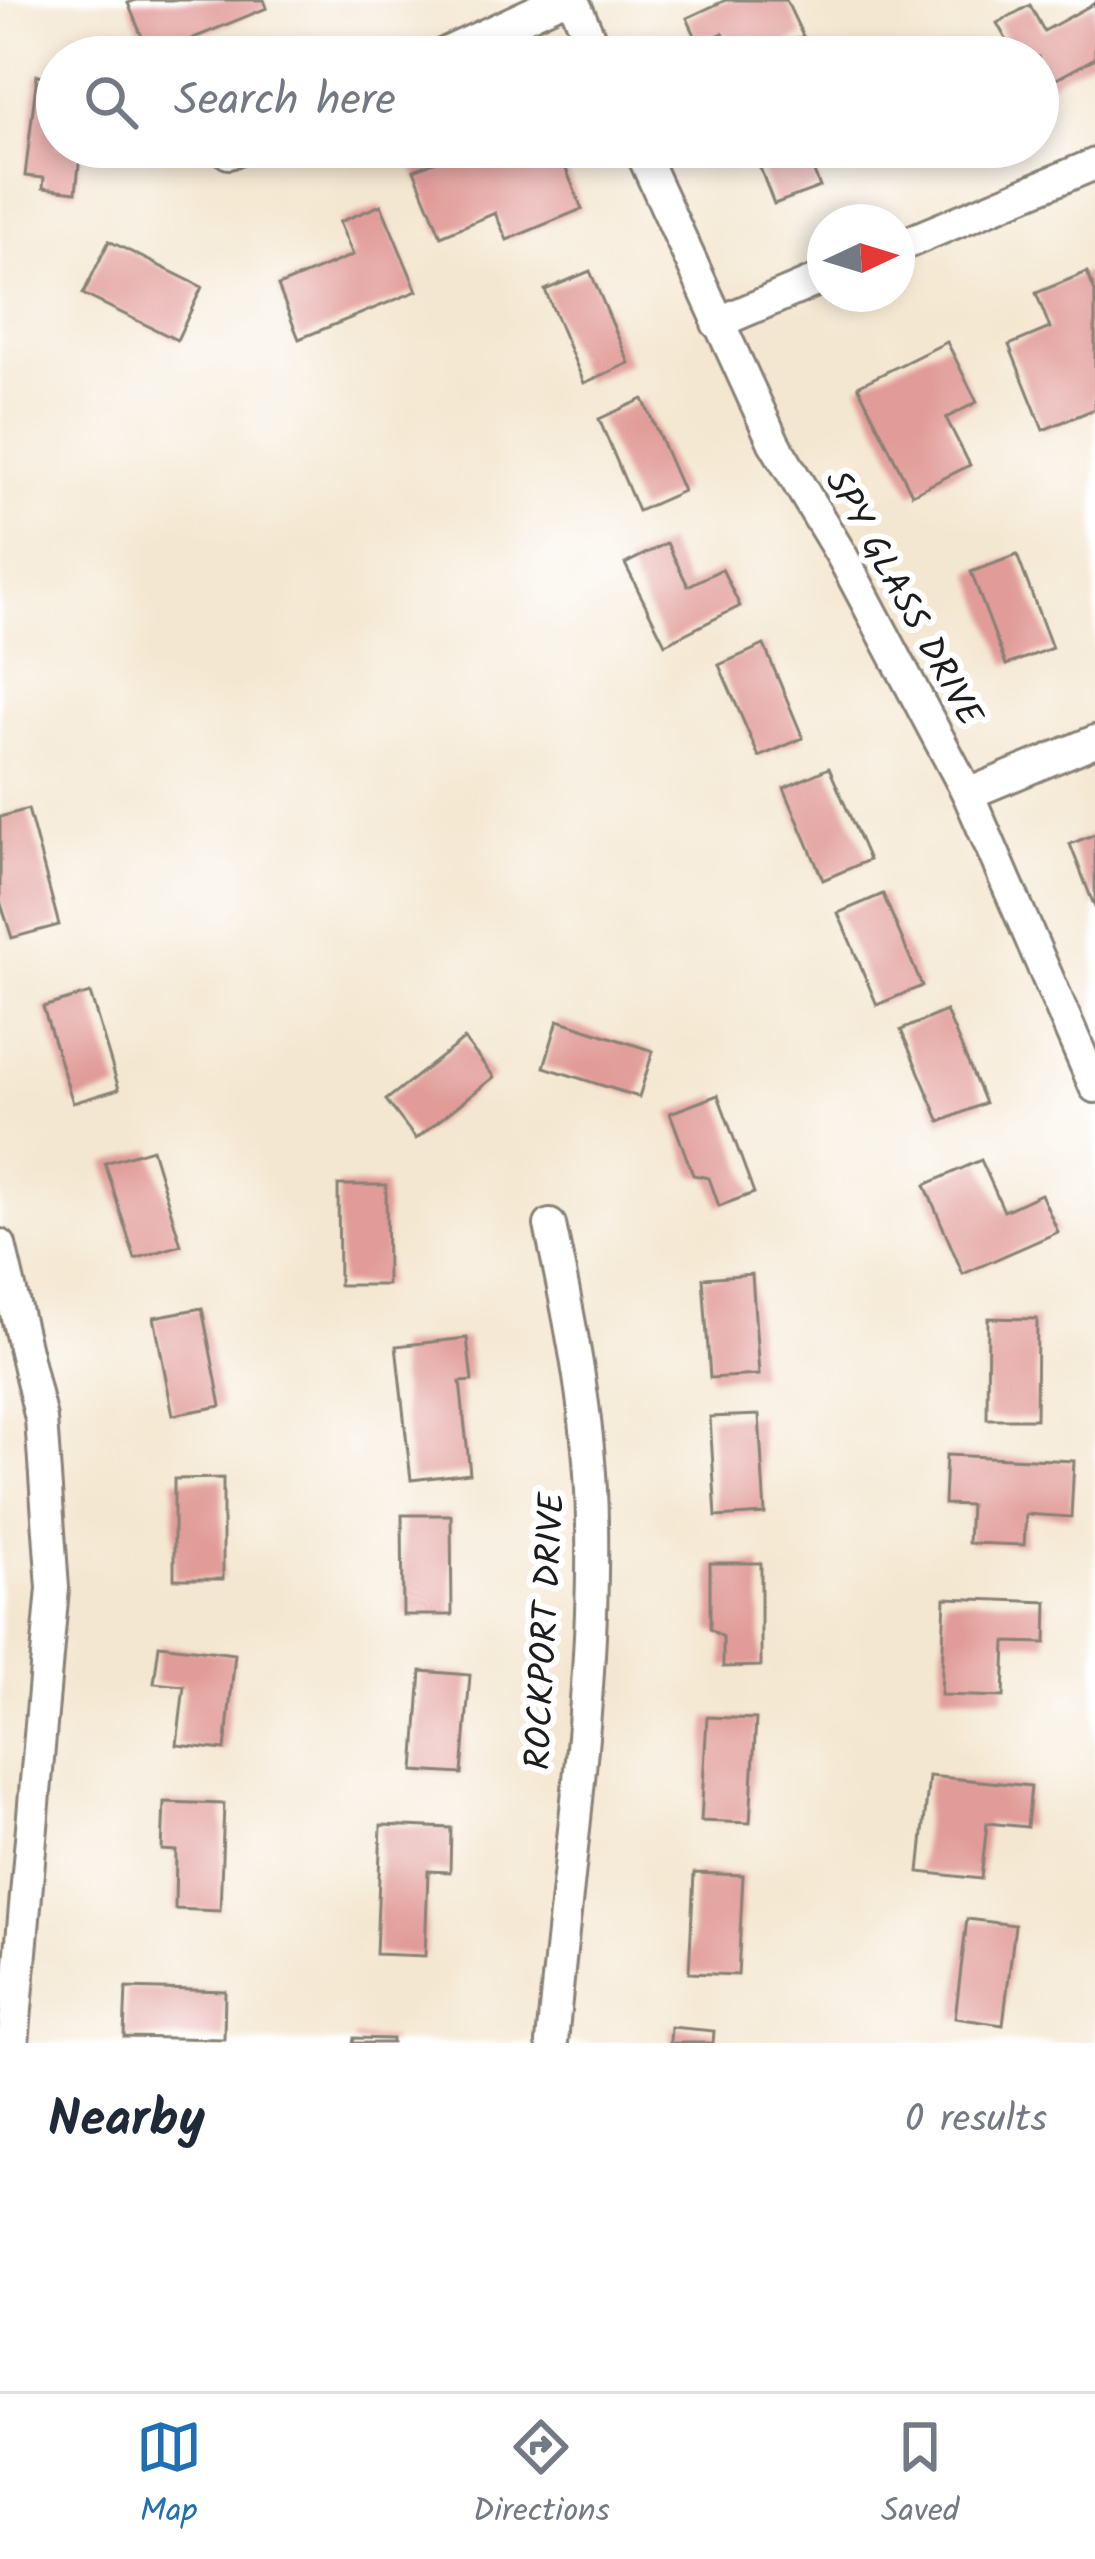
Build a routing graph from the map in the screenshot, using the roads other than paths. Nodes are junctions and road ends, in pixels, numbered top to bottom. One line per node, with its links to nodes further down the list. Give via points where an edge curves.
1 (560, 0): 3 (street)
2 (573, 0): 4 (street)
3 (482, 36)
4 (589, 36)
5 (1095, 164): 7 (street)
6 (647, 168): 9 (street, SPY GLASS DRIVE)
7 (915, 239)
8 (807, 285): 9 (street)
9 (717, 323): 11 (street, SPY GLASS DRIVE, via 774,443)
10 (1095, 740): 11 (street)
11 (968, 794): 12 (street, SPY GLASS DRIVE)
12 (1095, 1087)
13 (550, 1225): 16 (street, ROCKPORT DRIVE, via 581,1377 592,1522)
14 (0, 1245): 15 (street, via 41,1419 52,1588)
15 (13, 2043)
16 (552, 2043)

